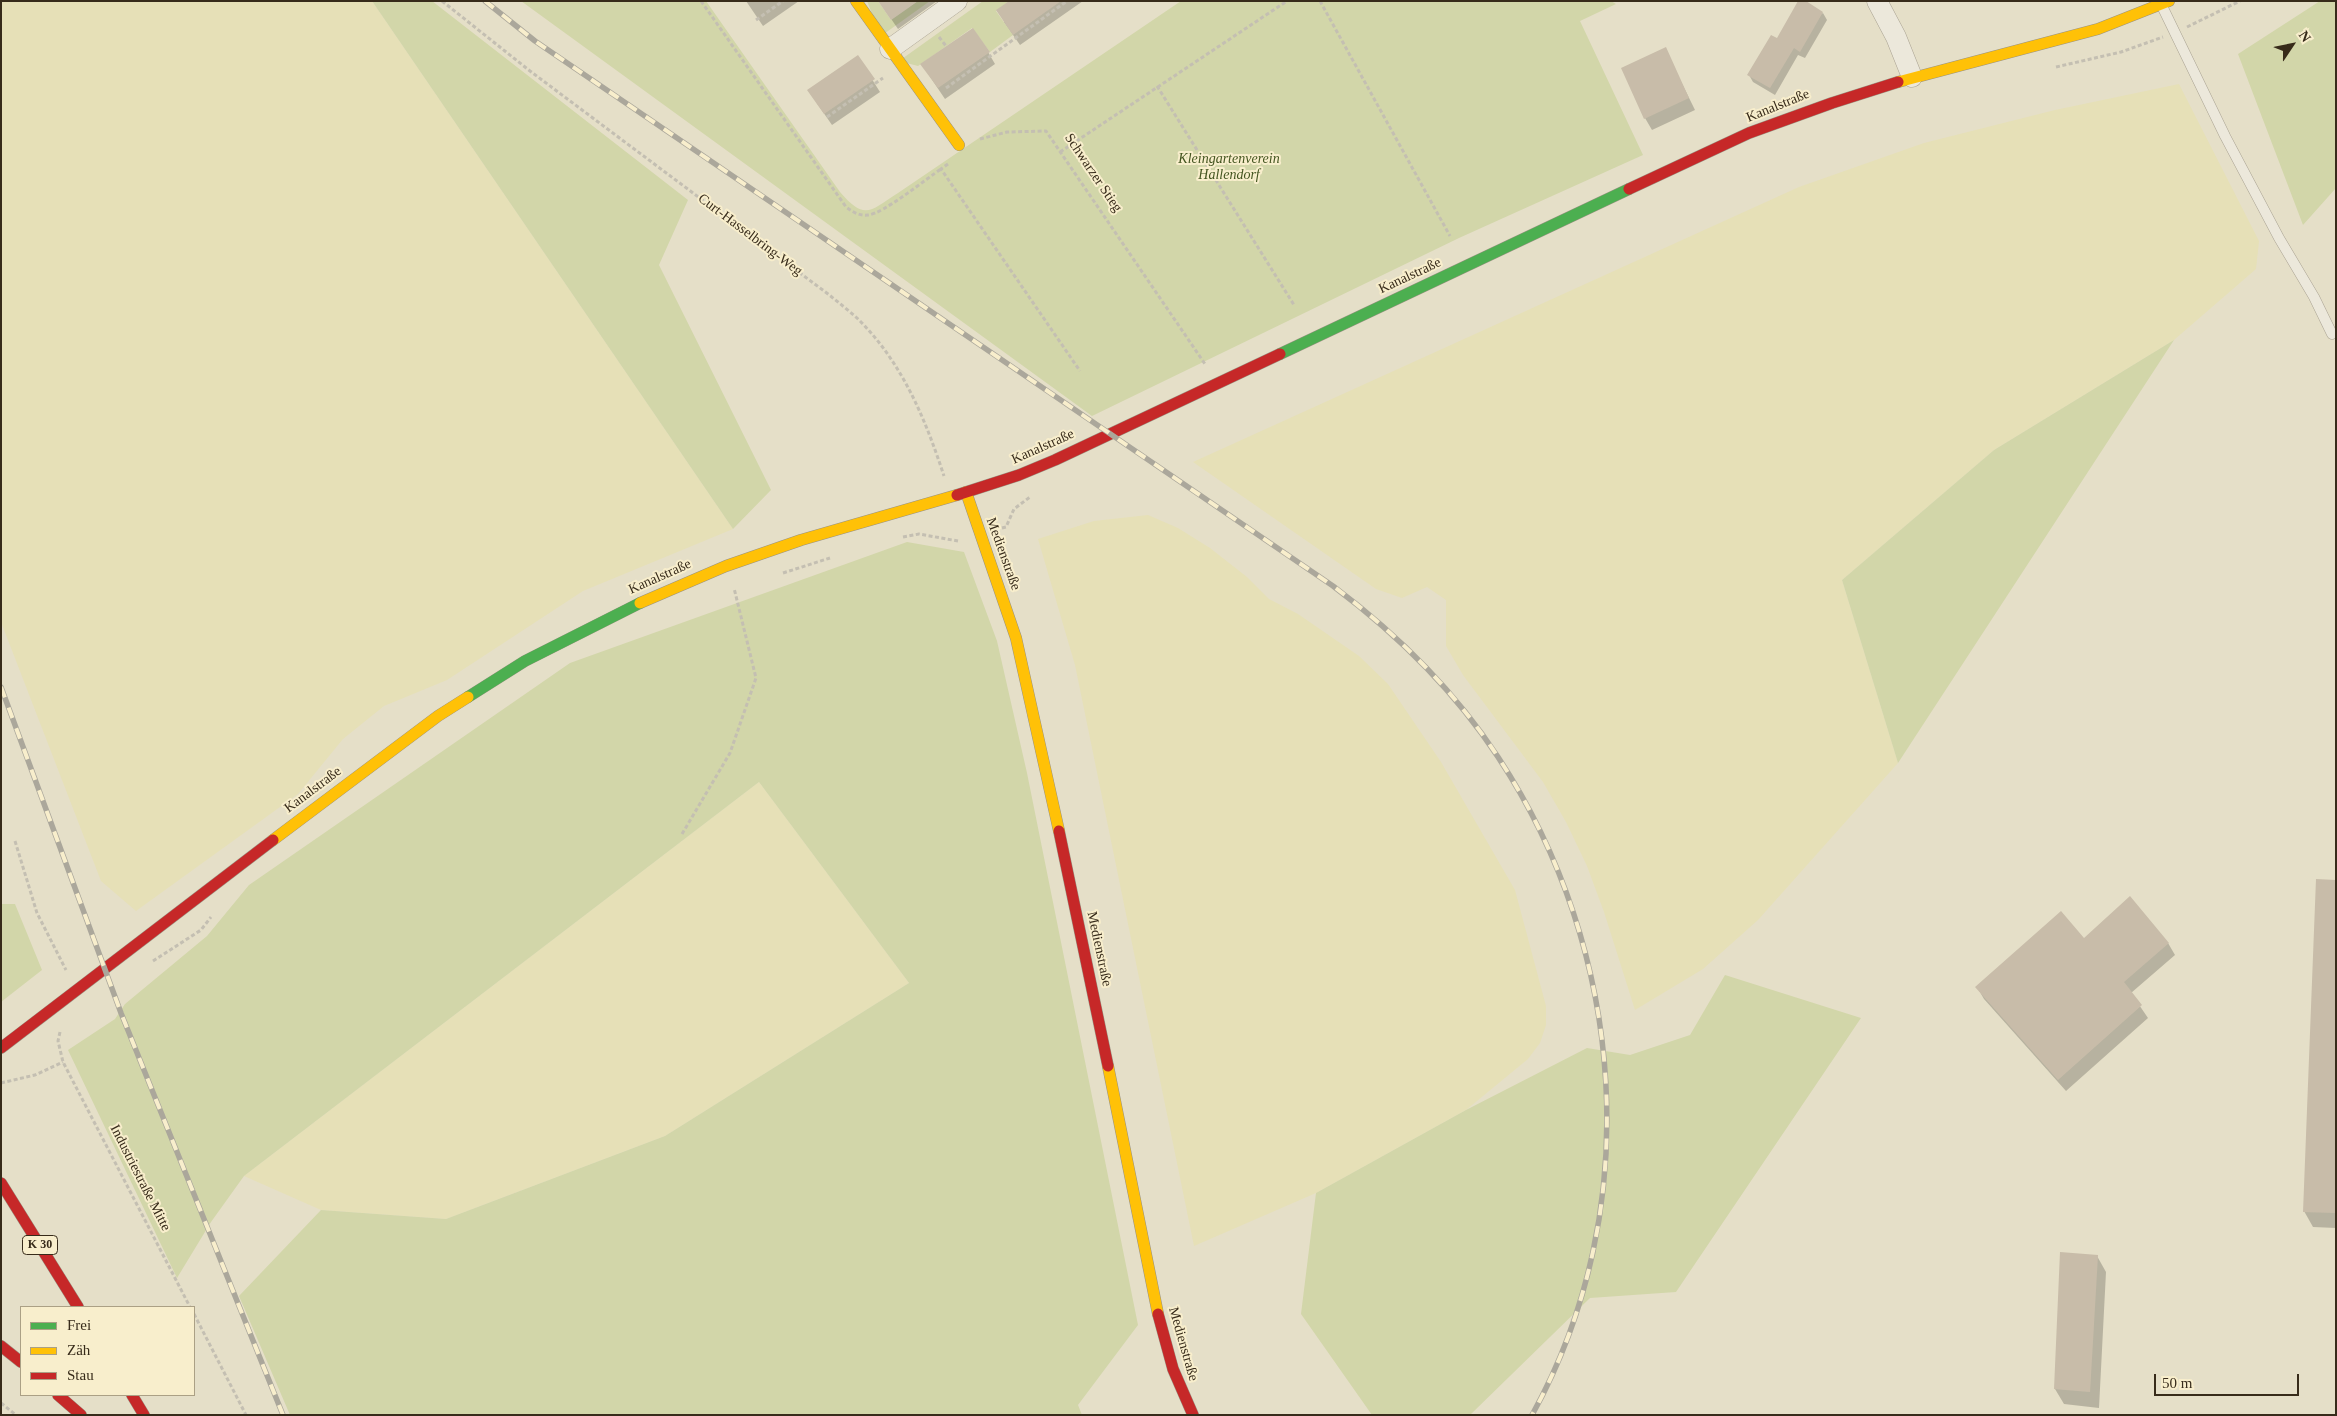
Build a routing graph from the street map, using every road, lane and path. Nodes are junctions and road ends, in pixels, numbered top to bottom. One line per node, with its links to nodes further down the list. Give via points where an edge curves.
1 (442, 1): 30 (path, Curt-Hasselbring-Weg, via 858,319 901,374 916,401)
2 (701, 1): 22 (path, via 836,194 855,214 869,215 884,208)
3 (783, 1): 12 (path)
4 (856, 1): 14 (main road)
5 (957, 1): 14 (street)
6 (1067, 1): 18 (path)
7 (1287, 1): 17 (path)
8 (1320, 1): 23 (path)
9 (1877, 1): 16 (street)
10 (2240, 1): 13 (path)
11 (2165, 3): 13 (lane); 16 (main road, Kanalstraße, via 2064,38)
12 (756, 20)
13 (2174, 33): 15 (path, via 2120,52); 25 (lane, via 2234,153)
14 (896, 57): 18 (main road); 19 (path)
15 (2053, 68)
16 (1912, 78): 27 (main road, Kanalstraße, via 1838,99 1749,133)
17 (1157, 86): 21 (path); 24 (path)
18 (927, 101): 20 (main road)
19 (827, 116)
20 (959, 145): 21 (path, Schwarzer Stieg, via 1007,132 1046,131); 22 (path, via 959,156)
21 (1060, 152): 27 (path, Schwarzer Stieg)
22 (941, 169): 26 (path)
23 (1450, 236)
24 (1294, 305)
25 (2332, 334)
26 (1080, 371)
27 (1217, 383): 28 (main road, Kanalstraße, via 1055,460)
28 (966, 492): 30 (main road, Kanalstraße); 32 (main road, Medienstraße)
29 (1032, 496): 32 (path, via 1014,509 1006,527)
30 (951, 497): 35 (main road, Kanalstraße, via 801,540)
31 (960, 535): 33 (path, via 960,542 919,534)
32 (980, 536): 60 (main road, Medienstraße, via 1016,638 1046,766 1158,1312 1173,1369)
33 (901, 537)
34 (832, 557): 36 (path)
35 (726, 566): 38 (path); 44 (main road, Kanalstraße, via 677,585 578,632 438,716)
36 (779, 574)
37 (743, 586): 38 (path)
38 (734, 589): 39 (path); 40 (path, via 756,678 730,753)
39 (726, 592)
40 (682, 834)
41 (15, 841): 44 (path, via 37,913)
42 (212, 916): 43 (path, via 201,930)
43 (146, 964)
44 (76, 989): 45 (main road, Kanalstraße)
45 (1, 1048)
46 (1, 1083): 49 (path, Industriestraße Mitte, via 35,1075 63,1062)
47 (1, 1183): 48 (main road, K 30)
48 (77, 1306)
49 (189, 1306)
50 (195, 1316): 59 (path)
51 (1, 1346): 52 (main road)
52 (20, 1361)
53 (59, 1396): 57 (main road)
54 (133, 1396): 58 (main road)
55 (1, 1403): 56 (path)
56 (16, 1415)
57 (81, 1415)
58 (144, 1415)
59 (246, 1415)
60 (1193, 1415)

